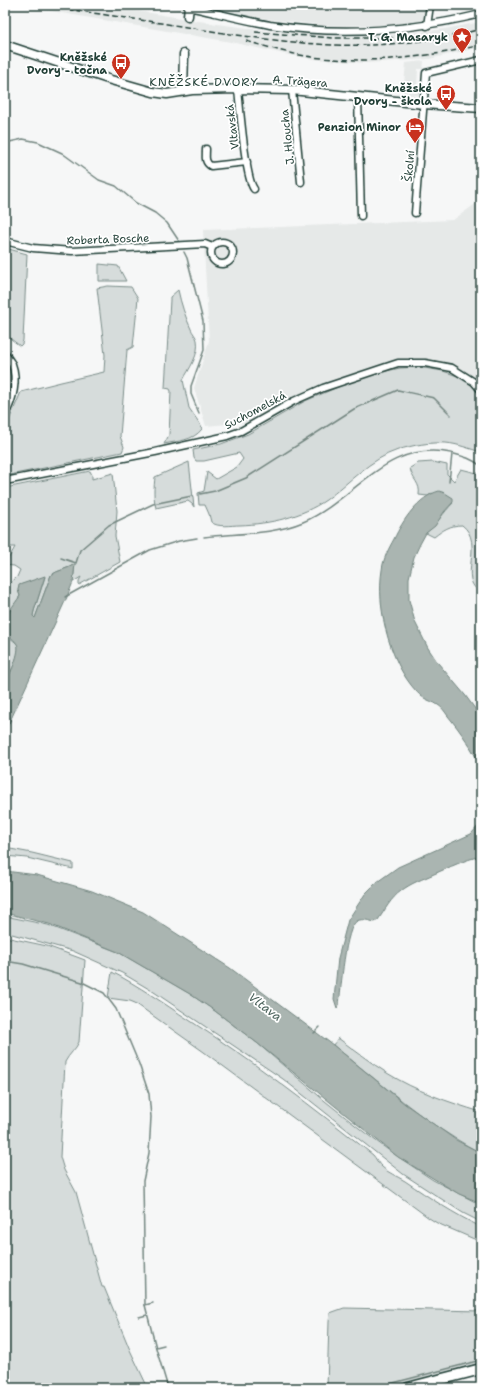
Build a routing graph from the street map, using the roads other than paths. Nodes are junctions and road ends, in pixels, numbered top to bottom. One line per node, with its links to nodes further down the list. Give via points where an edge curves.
1 (430, 5): 5 (street)
2 (189, 6): 4 (street); 5 (street, via 270,25 313,29 371,31)
3 (481, 14): 5 (street)
4 (188, 16)
5 (427, 26)
6 (5, 45): 11 (street, A. Trägera, via 149,91 167,94)
7 (184, 54): 11 (street)
8 (481, 60): 13 (street, Školní, via 426,73)
9 (238, 89): 10 (street, A. Trägera); 11 (street, A. Trägera); 16 (street, Vltavská)
10 (292, 90): 12 (street, A. Trägera); 17 (street, J. Hloucha)
11 (183, 91)
12 (358, 97): 13 (street, A. Trägera); 20 (street)
13 (424, 104): 14 (street, A. Trägera); 19 (street, Školní)
14 (481, 108)
15 (206, 149): 16 (street, Vltavská, via 206,160 212,166)
16 (247, 162): 18 (street, Vltavská, via 251,185)
17 (301, 182)
18 (254, 188)
19 (415, 214)
20 (361, 216)
21 (5, 241): 22 (street, Roberta Bosche, via 33,248 72,252 205,244)
22 (212, 247)
23 (5, 353): 25 (street, via 12,364 14,380 12,396)
24 (481, 390): 26 (street, Suchomelská, via 474,382 452,368 425,363 398,363 323,388 227,436)
25 (5, 414)
26 (5, 481)
27 (481, 1369): 29 (main road)
28 (481, 1375): 30 (main road)
29 (408, 1388)
30 (431, 1388)

